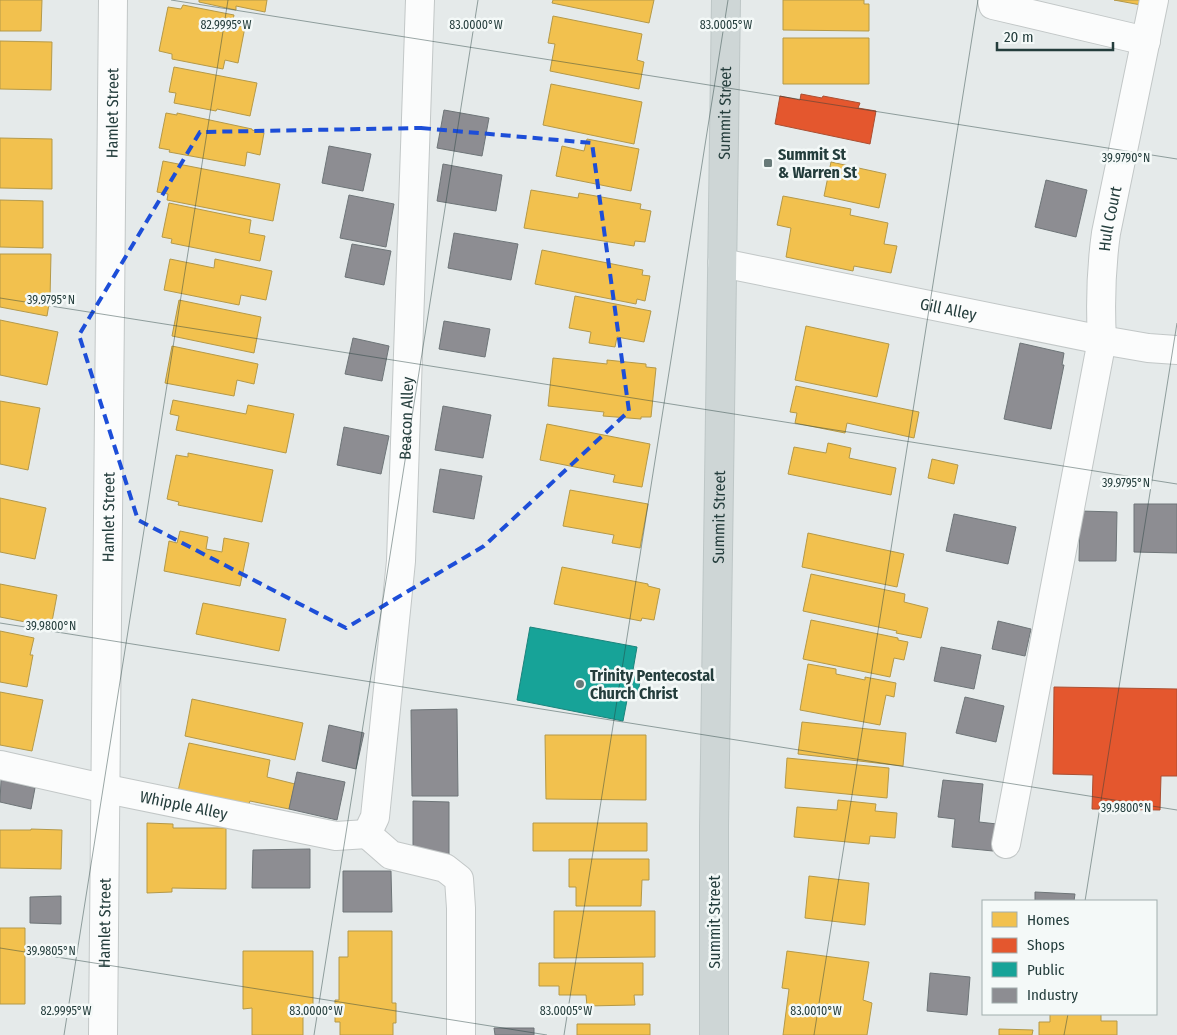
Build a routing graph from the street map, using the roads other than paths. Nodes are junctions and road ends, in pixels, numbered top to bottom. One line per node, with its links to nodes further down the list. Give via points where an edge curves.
1 (113, 0): 11 (street, Hamlet Street)
2 (420, 0): 12 (street, Beacon Alley, via 401,561 375,817)
3 (726, 0): 7 (main road, Summit Street)
4 (992, 0): 6 (street, via 993,5)
5 (1154, 0): 6 (street, Hull Court)
6 (1146, 41): 8 (street, Hull Court, via 1106,233 1100,304)
7 (722, 263): 8 (street, Gill Alley); 16 (main road, Summit Street)
8 (1102, 340): 9 (street, Gill Alley); 13 (street, Hull Court)
9 (1177, 350)
10 (0, 765): 11 (street, Whipple Alley)
11 (106, 789): 12 (street, Whipple Alley, via 336,836); 14 (street, Hamlet Street)
12 (367, 834): 15 (street, via 391,855 445,868 460,879)
13 (1006, 844)
14 (104, 1035)
15 (461, 1035)
16 (714, 1035)

